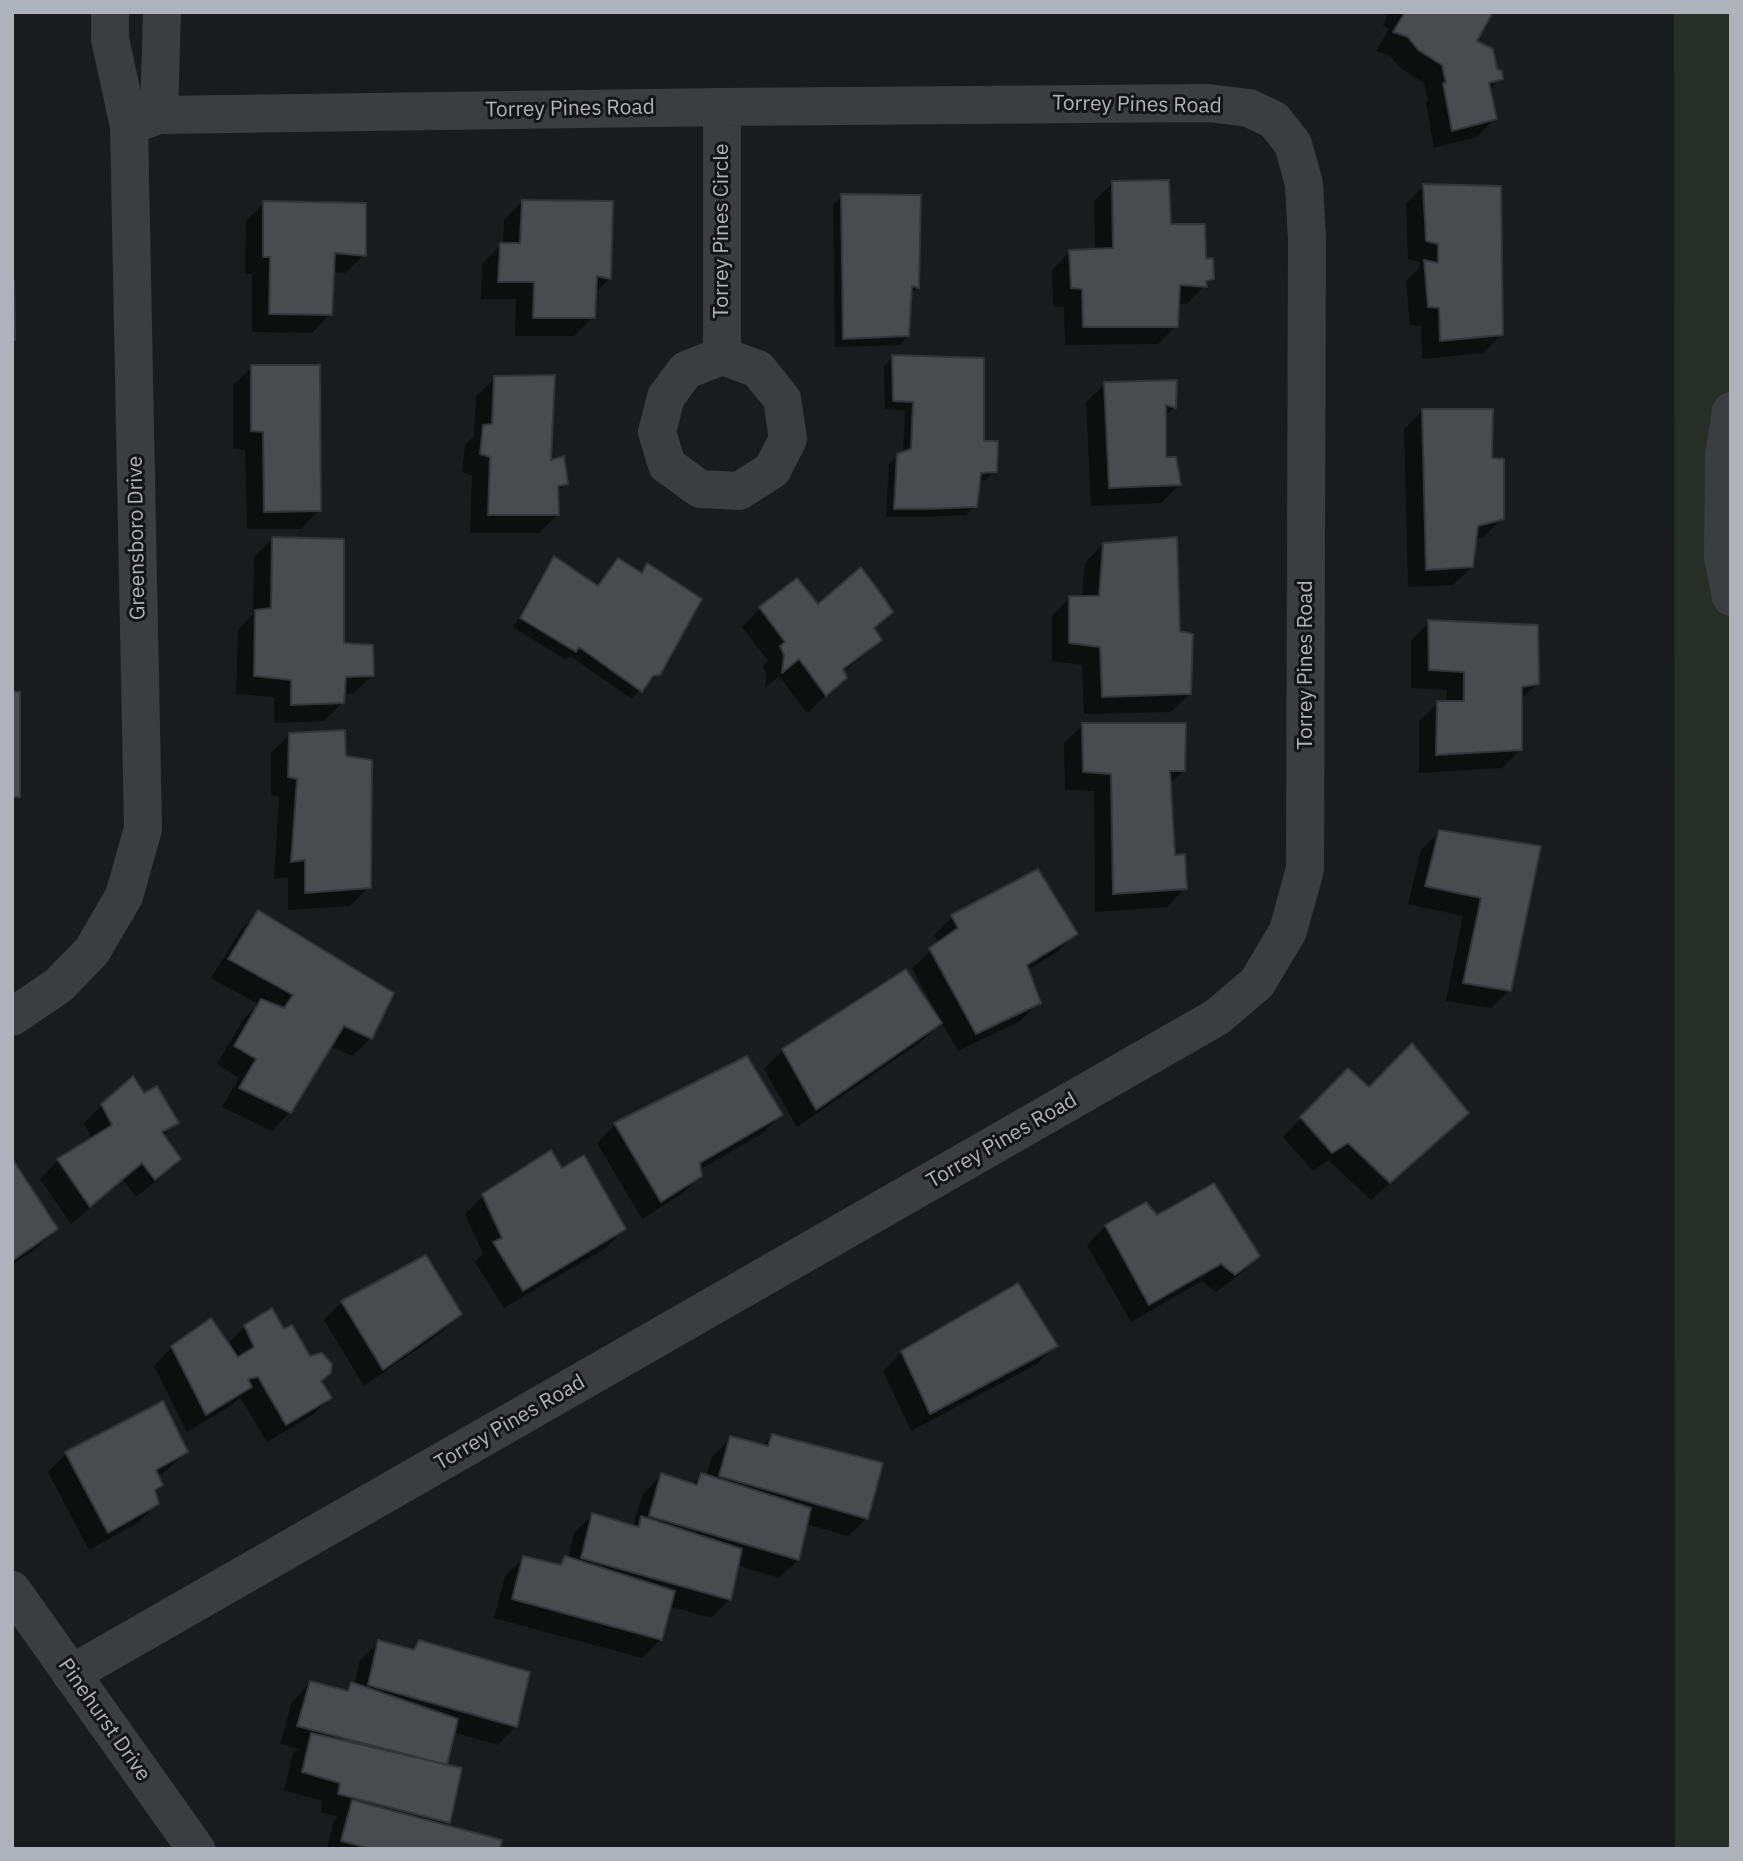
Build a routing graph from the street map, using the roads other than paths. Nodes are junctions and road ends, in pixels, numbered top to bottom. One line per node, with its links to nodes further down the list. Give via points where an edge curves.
1 (110, 12): 4 (street, Greensboro Drive, via 110,39)
2 (162, 12): 4 (street, Greensboro Drive)
3 (722, 107): 4 (street, Torrey Pines Road); 5 (street, Torrey Pines Circle); 10 (street, Torrey Pines Road, via 1208,103 1249,108 1274,120 1293,144 1304,184 1307,239 1305,869 1288,931 1257,983 1217,1017)
4 (144, 121): 8 (street, Greensboro Drive, via 143,829 124,896 92,951 59,985)
5 (722, 356)
6 (1731, 411): 7 (street, via 1724,456 1723,558)
7 (1731, 597)
8 (12, 1017)
9 (12, 1590): 10 (street, Pinehurst Drive)
10 (71, 1674): 11 (street, Pinehurst Drive)
11 (196, 1849)

